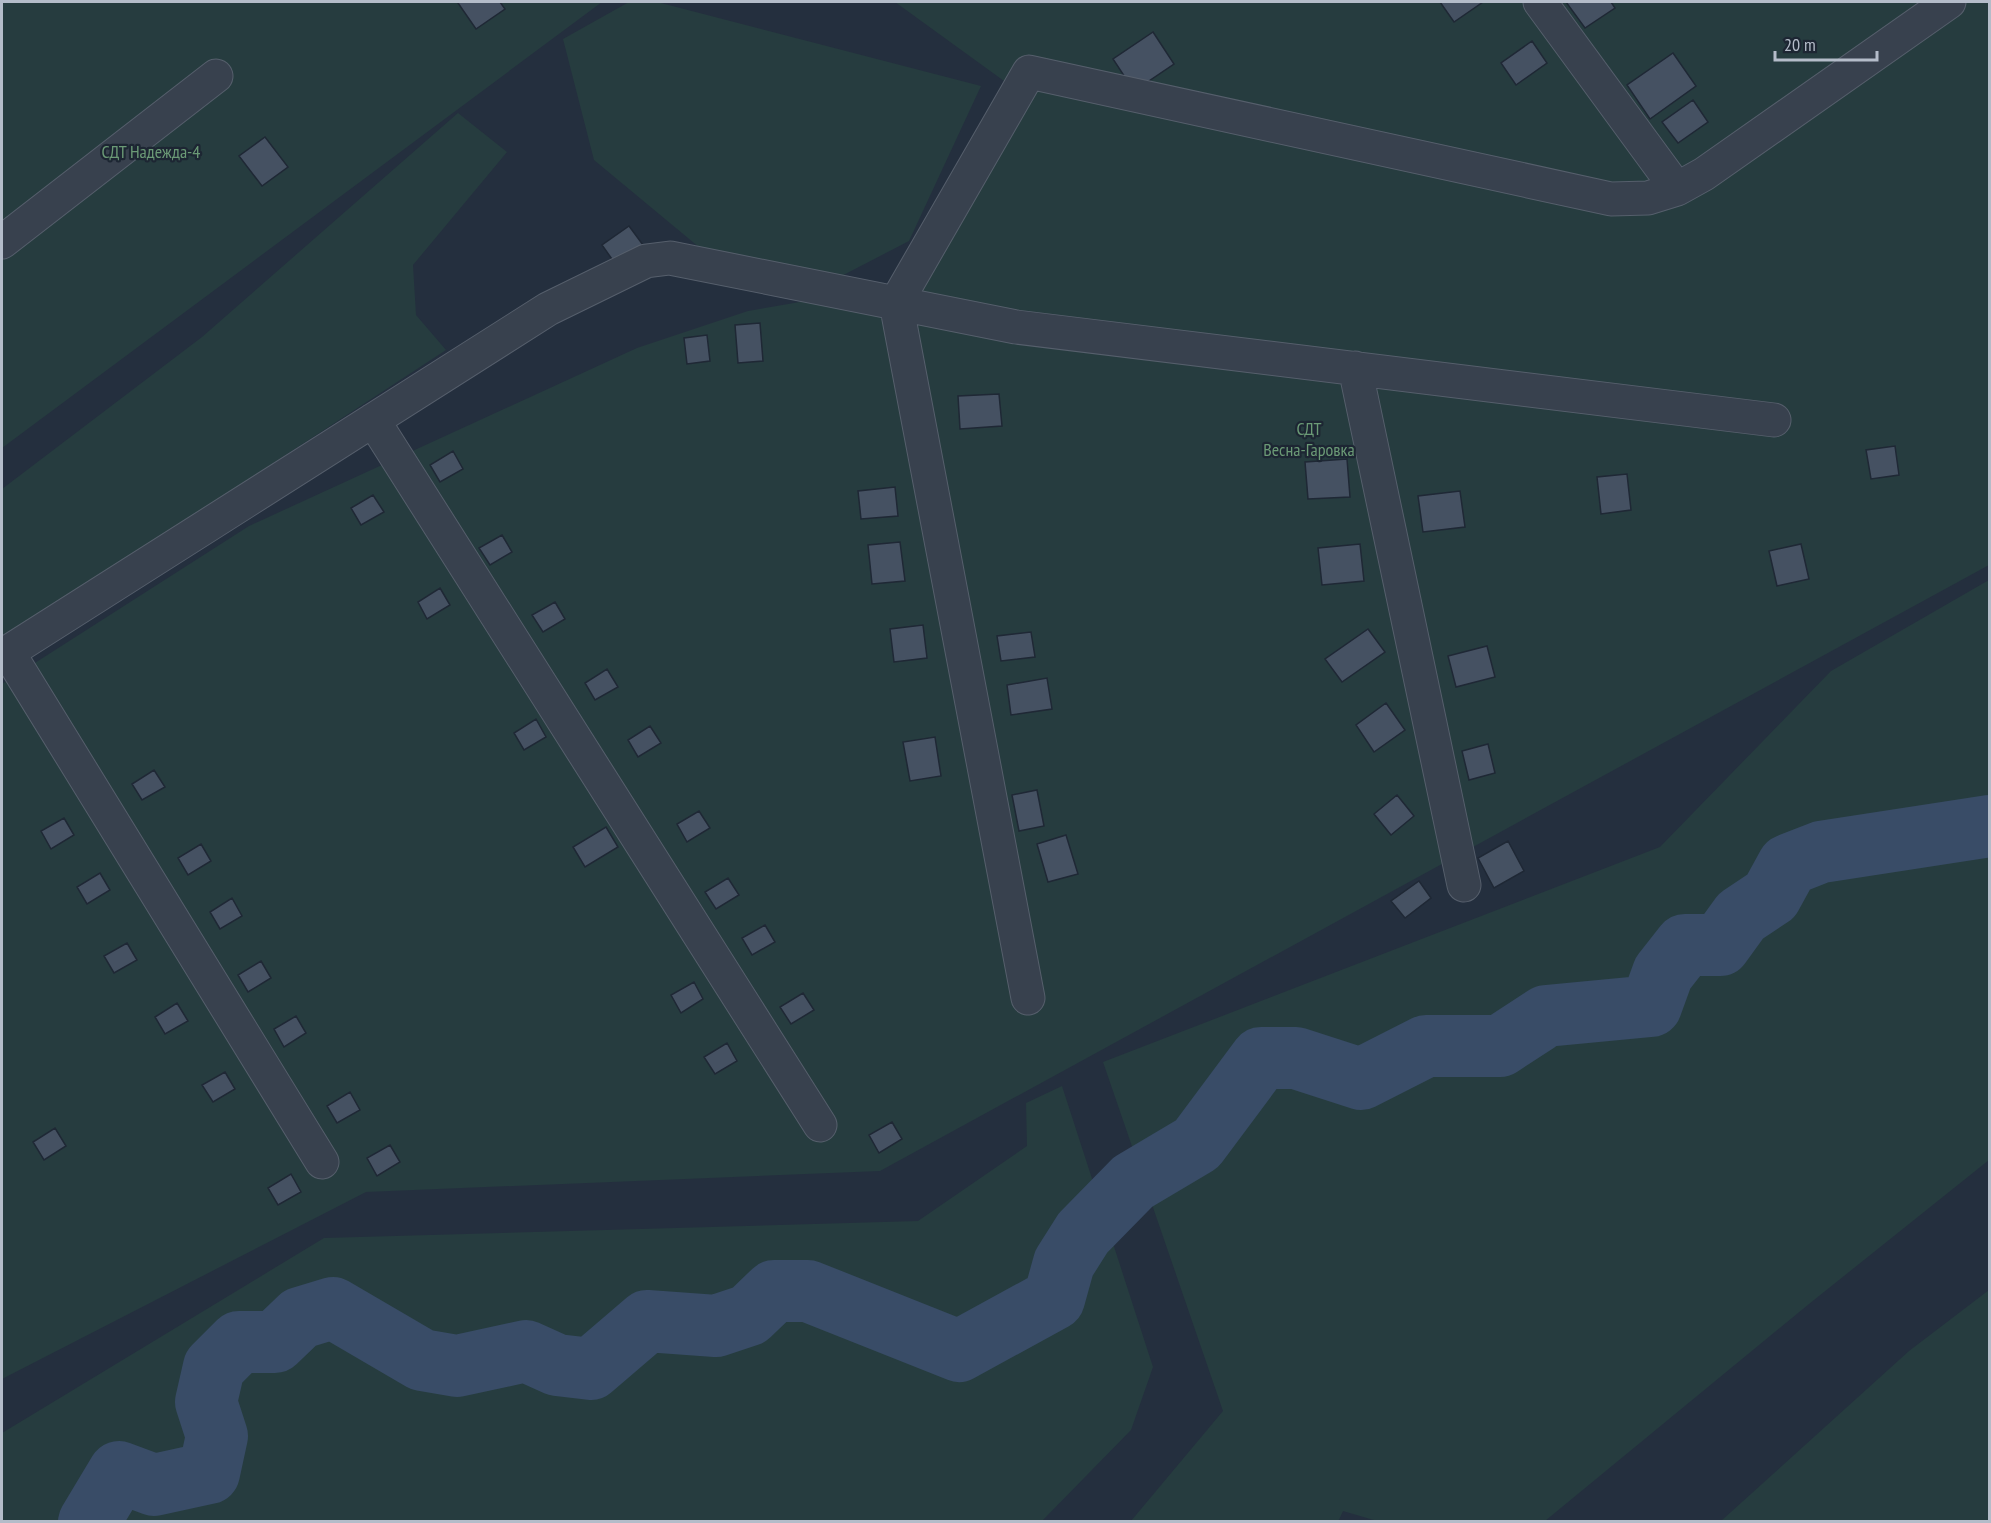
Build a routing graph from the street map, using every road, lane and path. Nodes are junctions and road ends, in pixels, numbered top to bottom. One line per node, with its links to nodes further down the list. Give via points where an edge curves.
1 (1540, 2): 4 (street)
2 (1949, 2): 4 (street)
3 (216, 76): 5 (street)
4 (1677, 189): 6 (street, via 1648,198 1611,200 1029,72)
5 (2, 242)
6 (896, 303): 7 (street, via 1016,327); 8 (street, via 670,258 646,261 548,309); 12 (street)
7 (1355, 368): 9 (street); 11 (street)
8 (373, 420): 10 (street); 13 (street)
9 (1774, 420)
10 (5, 654): 14 (street)
11 (1464, 885)
12 (1028, 998)
13 (820, 1125)
14 (322, 1162)

